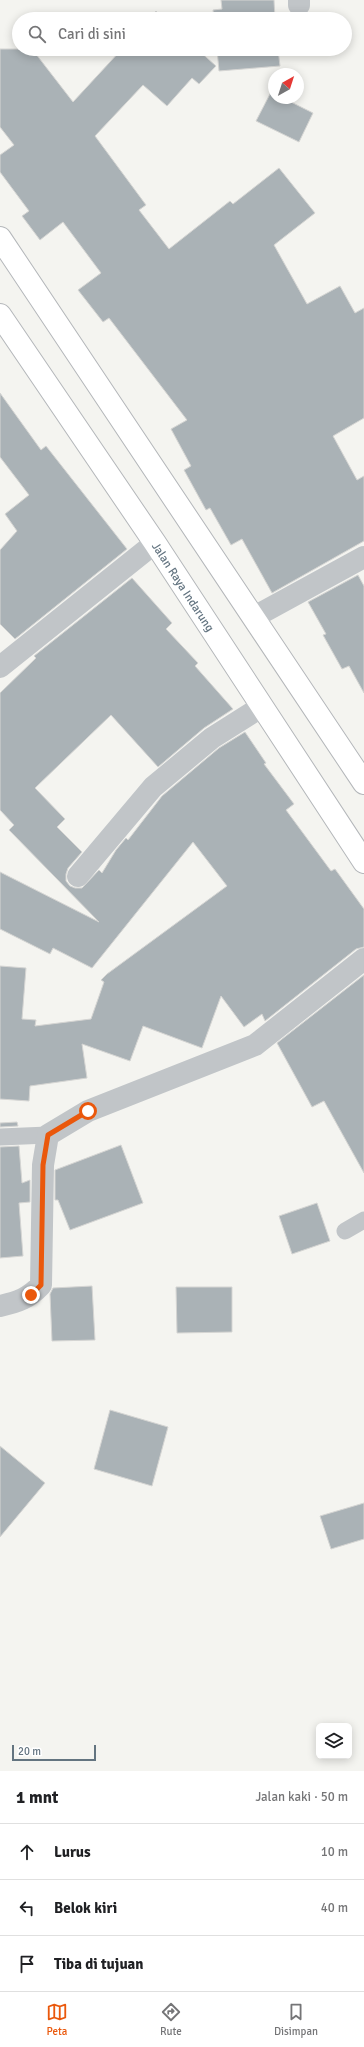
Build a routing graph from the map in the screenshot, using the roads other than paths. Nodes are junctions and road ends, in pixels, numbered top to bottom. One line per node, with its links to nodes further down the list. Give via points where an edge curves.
1 (0, 238): 5 (highway)
2 (0, 314): 3 (highway, Jalan Raya Indarung)
3 (155, 544): 6 (street); 7 (highway, Jalan Raya Indarung)
4 (364, 557): 5 (street)
5 (254, 617): 8 (highway)
6 (0, 667)
7 (261, 708): 9 (highway, Jalan Raya Indarung); 10 (street, via 212,738 152,787)
8 (364, 783)
9 (364, 862)
10 (78, 876)
11 (364, 959): 12 (street, via 255,1045 88,1111)
12 (48, 1135): 13 (lane); 16 (street, via 43,1165 41,1285 19,1302)
13 (0, 1137)
14 (364, 1220): 15 (lane)
15 (345, 1231)
16 (0, 1306)

